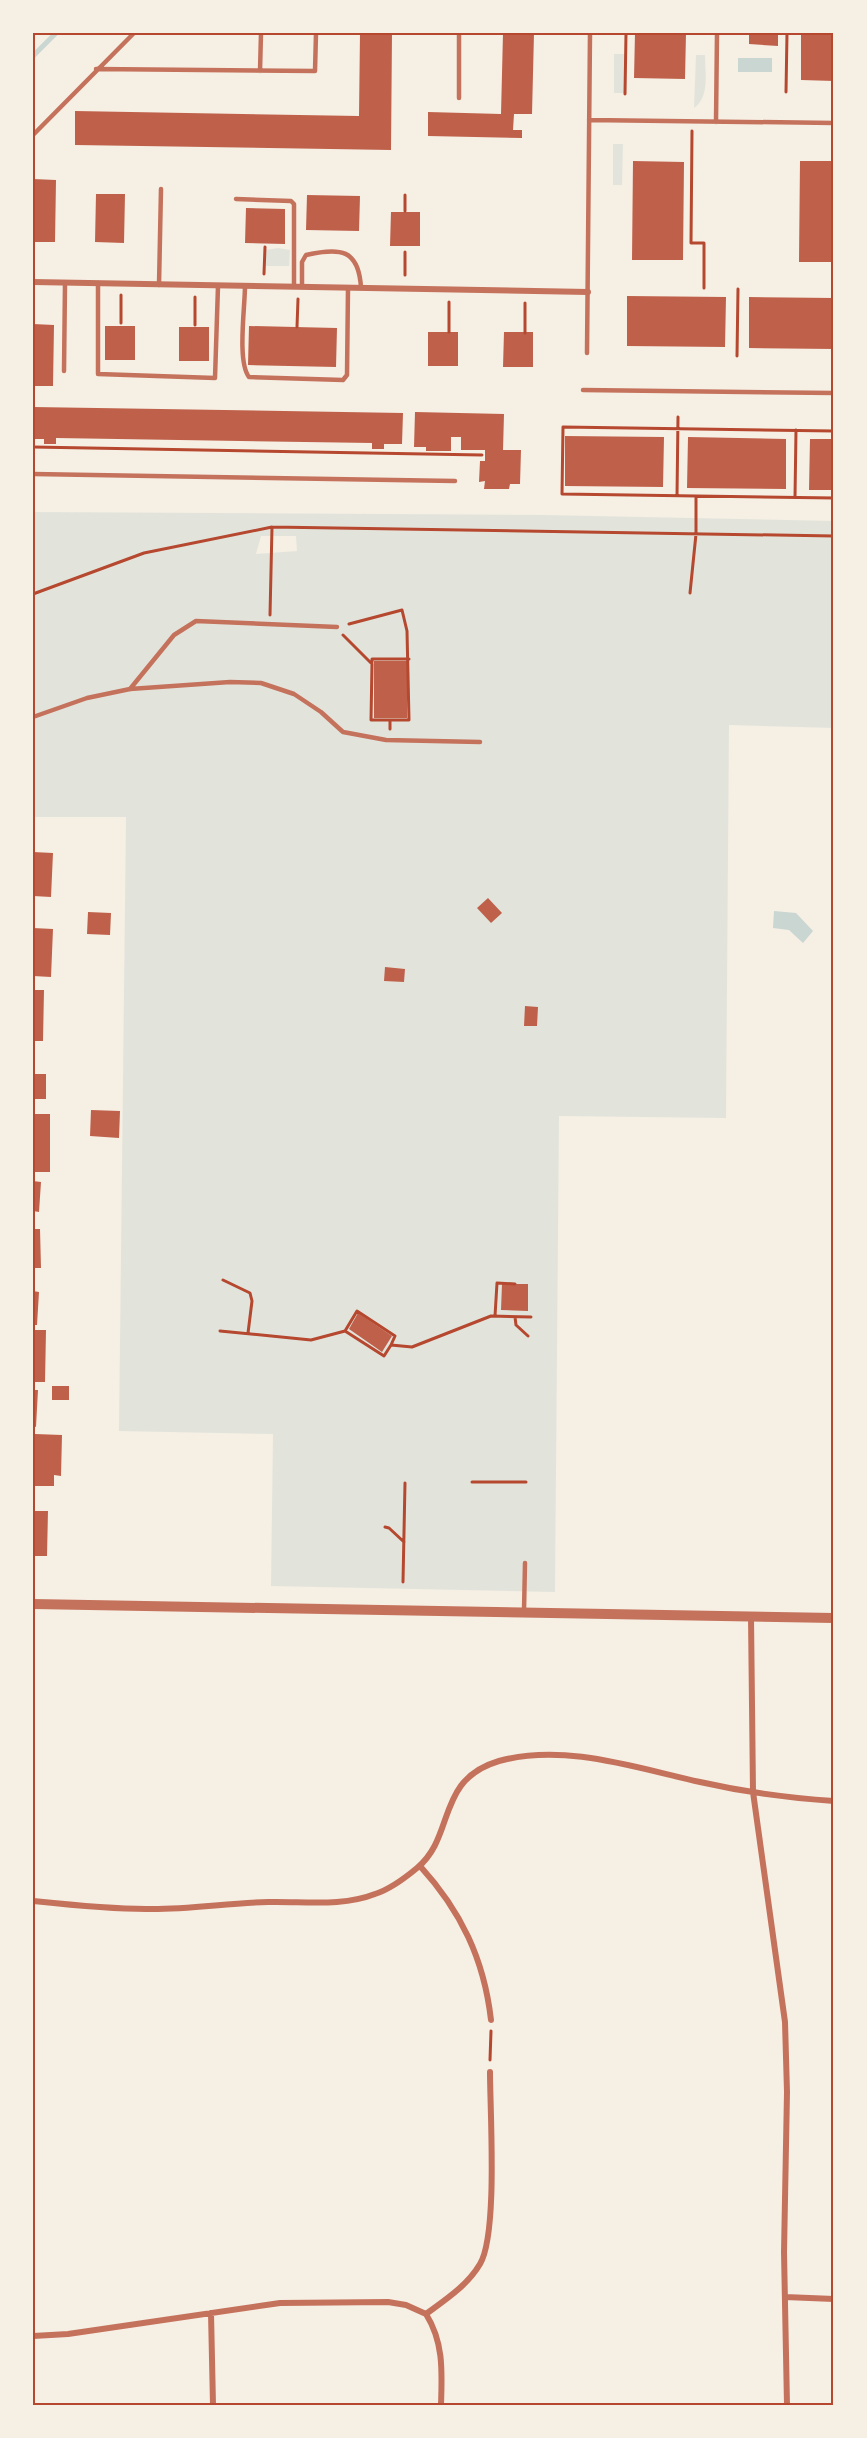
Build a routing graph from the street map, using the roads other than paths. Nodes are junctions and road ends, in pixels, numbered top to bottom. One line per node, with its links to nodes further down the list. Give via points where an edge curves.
1 (134, 33): 7 (lane)
2 (261, 33): 8 (lane)
3 (316, 33): 8 (lane, via 315,71)
4 (459, 33): 9 (lane)
5 (590, 33): 10 (lane)
6 (717, 33): 11 (lane)
7 (96, 69): 8 (lane); 13 (lane)
8 (260, 71)
9 (459, 98)
10 (589, 120): 11 (lane); 26 (lane)
11 (716, 122): 12 (lane)
12 (834, 123)
13 (33, 135)
14 (161, 189): 19 (lane)
15 (236, 199): 22 (lane, via 294,204)
16 (33, 282): 17 (street)
17 (65, 283): 18 (street); 28 (lane)
18 (98, 284): 19 (street); 20 (lane, via 98,375 215,378)
19 (159, 285): 20 (street)
20 (218, 286): 21 (street)
21 (245, 286): 22 (street); 24 (lane, via 243,354 249,377 335,380 343,380 347,375)
22 (294, 286): 23 (street)
23 (302, 287): 24 (street); 25 (lane, via 302,262 306,255 339,251 359,266)
24 (348, 288): 25 (street)
25 (361, 288): 26 (street)
26 (588, 292): 27 (lane)
27 (587, 353)
28 (64, 371)
29 (583, 390): 30 (lane)
30 (834, 393)
31 (33, 474): 32 (lane)
32 (455, 481)
33 (337, 627): 34 (lane, via 196,621 174,634)
34 (130, 689): 35 (lane, via 87,698); 36 (lane, via 261,683 294,694 343,732 390,740)
35 (33, 717)
36 (480, 742)
37 (525, 1563): 39 (lane)
38 (33, 1604): 39 (street)
39 (524, 1611): 40 (street)
40 (751, 1617): 41 (street); 42 (street)
41 (834, 1618)
42 (753, 1792): 43 (street); 44 (street, via 604,1760 514,1758 480,1768 467,1778); 48 (street, via 785,2022)
43 (834, 1801)
44 (420, 1866): 45 (street, via 386,1889 352,1900 146,1910); 46 (street, via 453,1905 474,1946 483,1970)
45 (33, 1901)
46 (491, 2020)
47 (489, 2072): 51 (street, via 489,2234 481,2263 468,2280)
48 (785, 2297): 49 (street); 55 (street)
49 (834, 2299)
50 (211, 2313): 51 (street, via 280,2303 355,2302 406,2305); 52 (street); 53 (street)
51 (426, 2314): 54 (street, via 440,2345)
52 (33, 2336)
53 (213, 2405)
54 (441, 2405)
55 (787, 2405)

